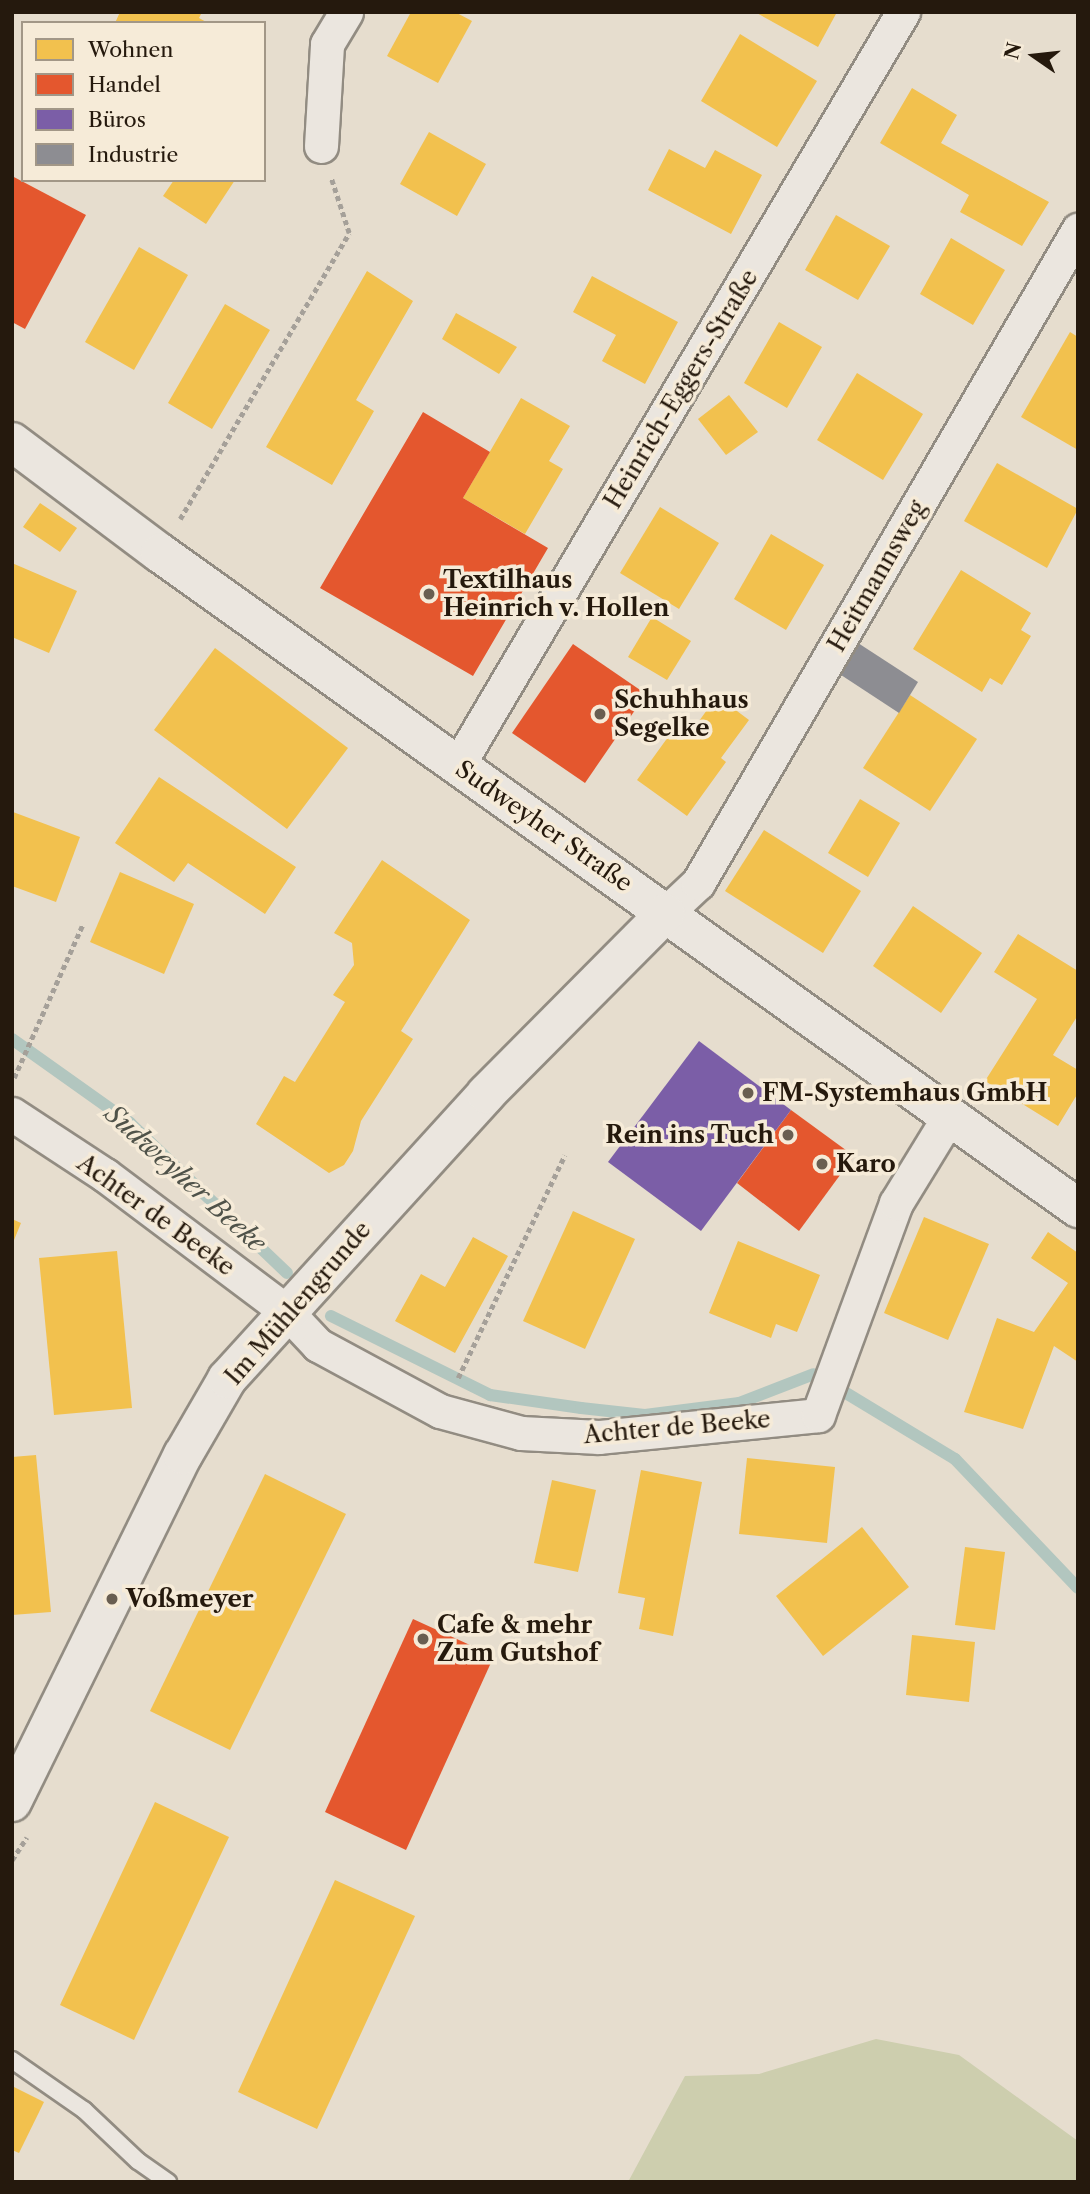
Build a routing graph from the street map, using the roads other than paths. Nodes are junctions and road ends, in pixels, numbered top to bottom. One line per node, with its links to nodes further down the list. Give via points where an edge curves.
1 (345, 12): 3 (street, via 327,44)
2 (904, 12): 6 (street, Heinrich-Eggers-Straße)
3 (321, 146)
4 (1078, 230): 7 (street, Heitmannsweg, via 698,883)
5 (12, 442): 6 (main road, Sudweyher Straße)
6 (458, 765): 7 (main road, Sudweyher Straße)
7 (666, 913): 9 (main road, Sudweyher Straße); 11 (main road, Im Mühlengrunde, via 486,1094)
8 (12, 1114): 11 (street, Achter de Beeke, via 105,1175)
9 (950, 1115): 10 (main road, Sudweyher Straße); 11 (street, Achter de Beeke, via 897,1203 818,1415 598,1437 521,1433 440,1411 318,1345)
10 (1078, 1208)
11 (286, 1311): 12 (main road, Im Mühlengrunde, via 227,1379 183,1455)
12 (12, 1802)
13 (12, 2060): 14 (lane, via 84,2110 138,2161)
14 (168, 2182)

